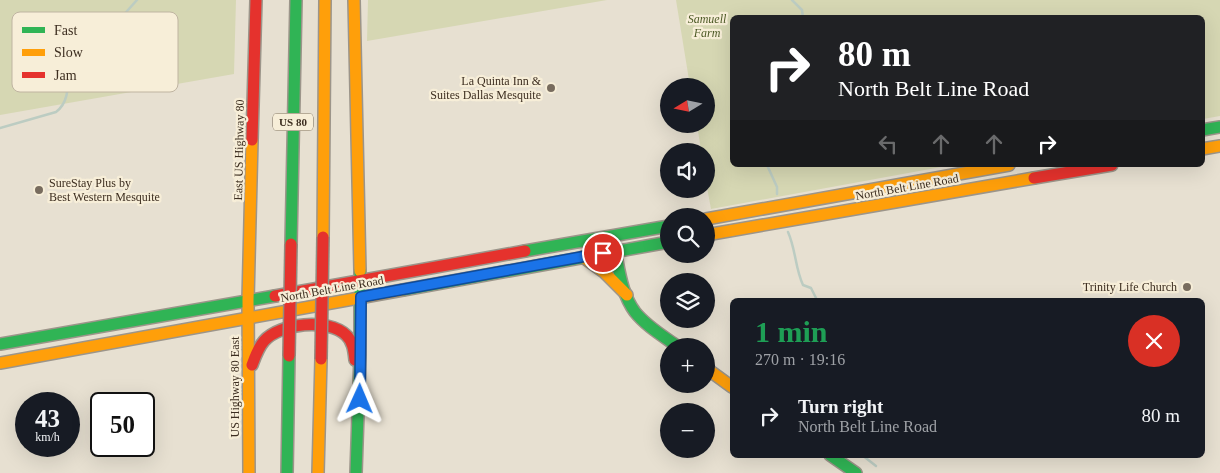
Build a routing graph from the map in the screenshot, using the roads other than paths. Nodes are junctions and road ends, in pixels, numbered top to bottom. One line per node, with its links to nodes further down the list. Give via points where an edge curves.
1 (256, 0): 25 (main road, East US Highway 80)
2 (296, 0): 36 (main road, US 80, bridge)
3 (325, 0): 37 (main road, US 80, bridge)
4 (354, 0): 22 (main road)
5 (1220, 127): 6 (main road)
6 (1205, 130)
7 (1220, 146): 8 (main road)
8 (1205, 148)
9 (998, 167): 11 (main road, North Belt Line Road)
10 (1100, 167): 12 (main road, North Belt Line Road)
11 (928, 180): 12 (main road); 13 (main road, North Belt Line Road)
12 (931, 196): 15 (main road, North Belt Line Road)
13 (715, 217)
14 (660, 228): 16 (main road, North Belt Line Road)
15 (715, 234)
16 (612, 236): 18 (main road); 19 (main road, North Belt Line Road)
17 (660, 244): 18 (main road, North Belt Line Road)
18 (616, 251): 20 (main road, North Belt Line Road); 23 (main road)
19 (495, 257): 21 (main road); 22 (main road, North Belt Line Road)
20 (583, 257): 21 (main road, North Belt Line Road); 23 (main road)
21 (497, 273): 24 (main road, North Belt Line Road)
22 (361, 280): 24 (main road); 25 (main road, North Belt Line Road)
23 (627, 295): 27 (main road, via 641,319)
24 (361, 297): 26 (main road, North Belt Line Road); 33 (main road)
25 (248, 300): 26 (main road, US Highway 80 East); 28 (main road, North Belt Line Road)
26 (249, 318): 29 (main road, North Belt Line Road); 30 (main road, US Highway 80 East)
27 (666, 338)
28 (0, 344)
29 (0, 363)
30 (249, 374): 33 (main road, via 262,343 277,331 304,325 330,325 348,337 353,347); 35 (main road, US Highway 80 East)
31 (715, 375): 32 (main road)
32 (730, 386)
33 (360, 388): 38 (main road)
34 (834, 458): 39 (main road)
35 (249, 473)
36 (287, 473)
37 (318, 473)
38 (356, 473)
39 (856, 473)

